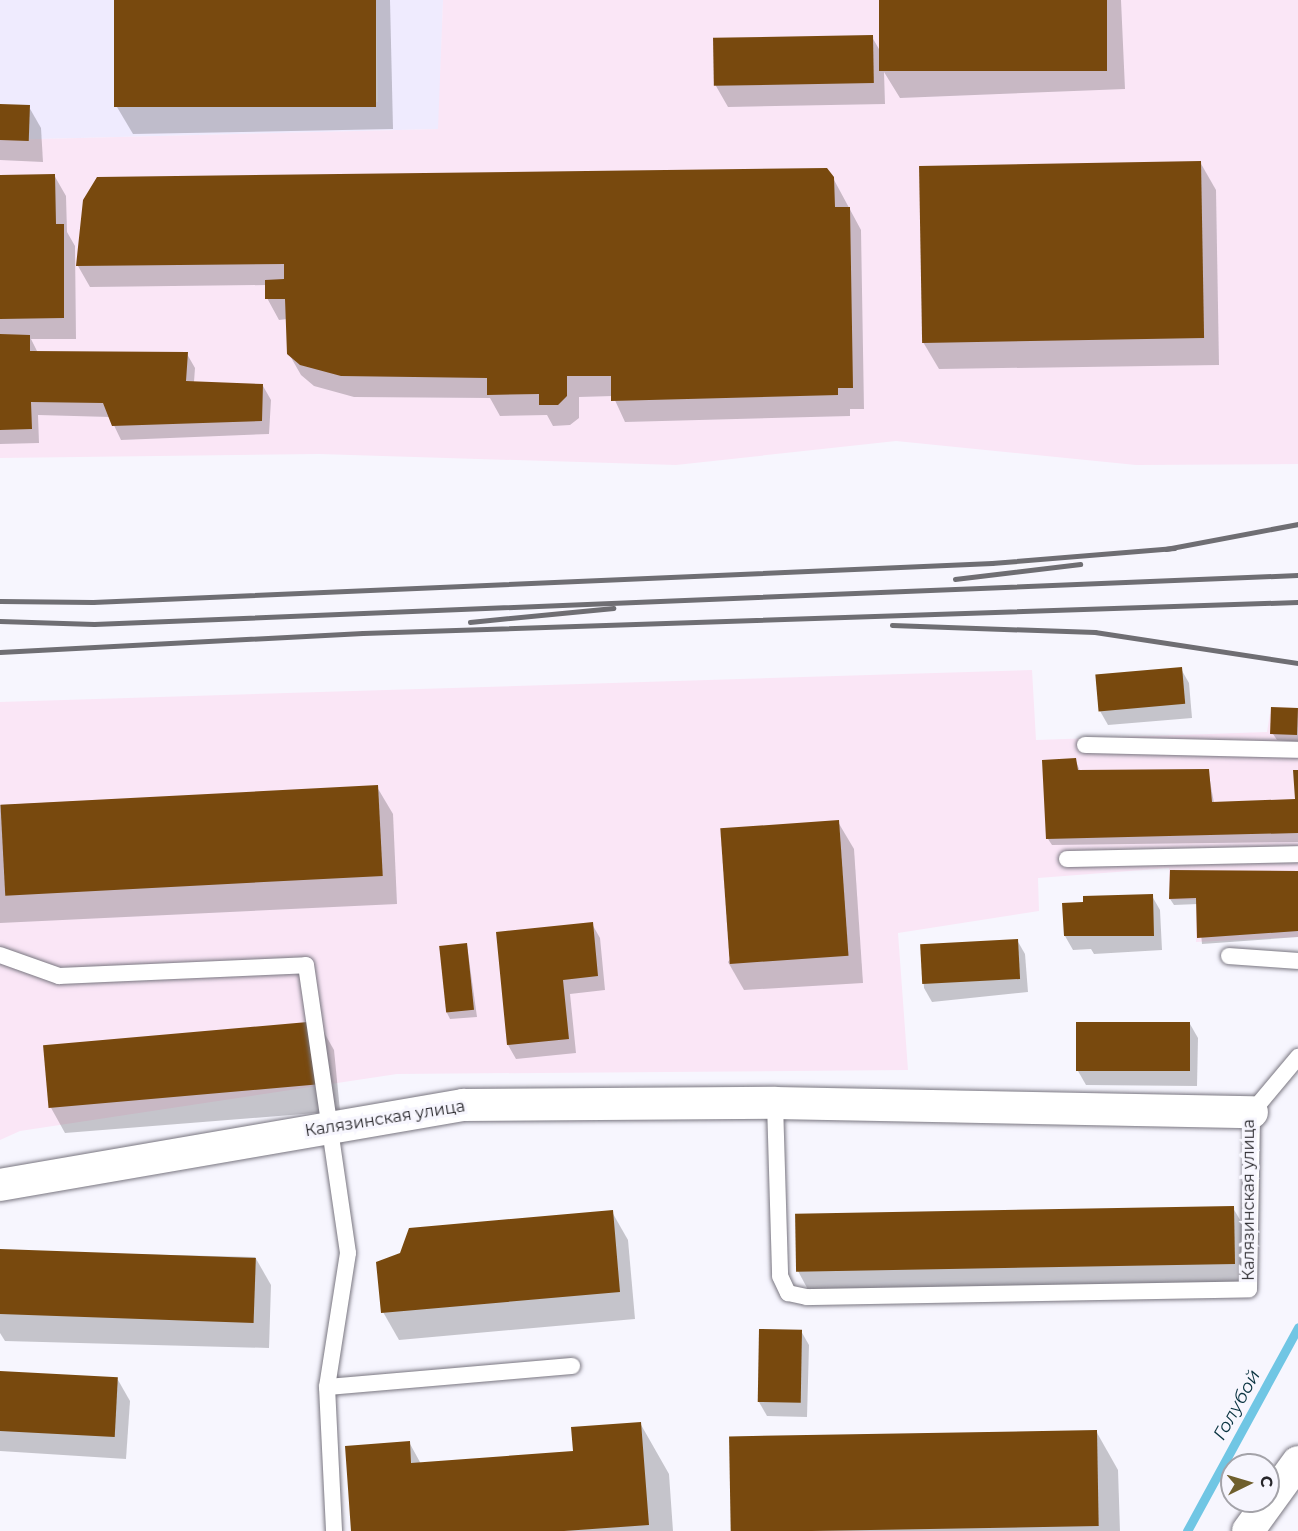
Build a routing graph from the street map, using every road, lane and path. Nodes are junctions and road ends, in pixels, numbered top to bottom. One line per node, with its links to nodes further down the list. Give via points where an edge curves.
1 (1085, 745): 2 (lane)
2 (1298, 750)
3 (1298, 854): 4 (lane)
4 (1067, 859)
5 (0, 955): 11 (lane, via 59,976 306,965)
6 (1229, 956): 7 (lane)
7 (1298, 961)
8 (1298, 1057): 10 (lane)
9 (775, 1103): 10 (street, Калязинская улица); 10 (lane, Калязинская улица, via 780,1276 788,1293 807,1297 1249,1289); 11 (street, Калязинская улица, via 463,1106)
10 (1252, 1112)
11 (330, 1126): 12 (street, Калязинская улица); 14 (lane, via 348,1253)
12 (0, 1185)
13 (572, 1366): 14 (lane)
14 (327, 1387): 16 (lane)
15 (1298, 1462): 17 (street)
16 (334, 1531)
17 (1248, 1531)

